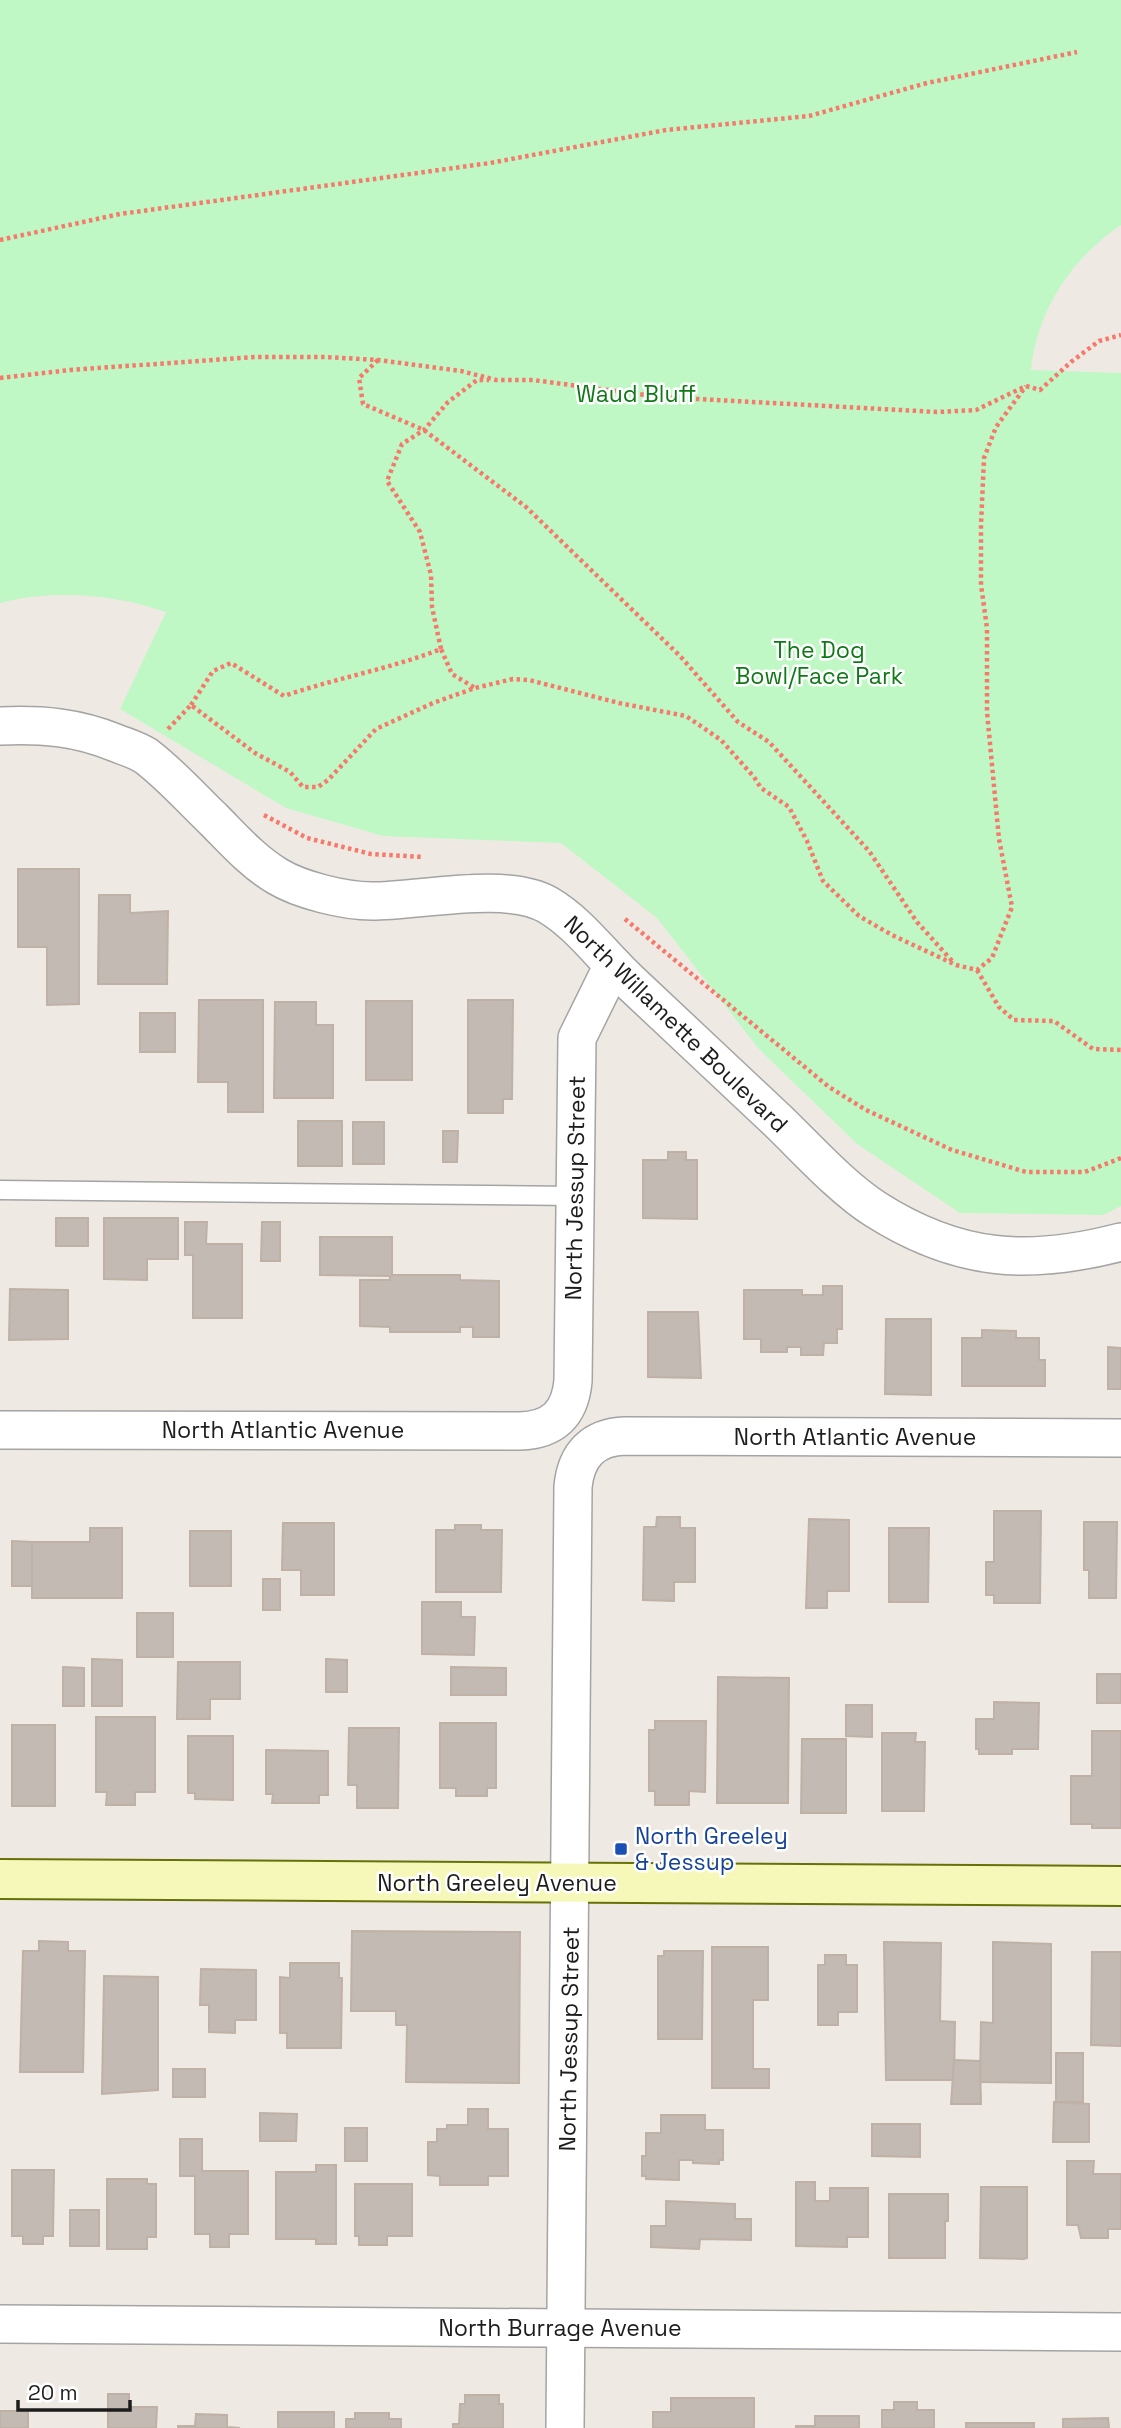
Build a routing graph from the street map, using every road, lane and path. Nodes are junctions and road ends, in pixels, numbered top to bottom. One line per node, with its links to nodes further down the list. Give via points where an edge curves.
1 (1077, 52): 2 (path, via 927,83 809,116 666,130 490,163 120,214)
2 (0, 240)
3 (1121, 335): 7 (path, via 1099,341 1040,390)
4 (378, 360): 5 (path, via 265,356); 6 (path); 8 (path, via 359,378 363,404)
5 (0, 378)
6 (496, 380): 7 (path, via 533,380 661,397 937,412 976,410); 8 (path, via 477,380 448,402)
7 (1026, 386): 16 (path, via 996,427 984,458 981,585 987,628 987,712 999,839 1012,907 992,958)
8 (424, 430): 9 (path, via 402,444 387,481 419,532 431,575); 15 (path, via 526,507 680,656 737,722 769,742 869,851 918,922)
9 (441, 649): 10 (path, via 452,674); 11 (path, via 284,696 231,663 213,671)
10 (475, 688): 11 (path, via 376,729 337,773 318,787 303,787 290,772 255,753); 15 (path, via 530,680 686,716 721,740 761,788 789,807 822,881 859,916)
11 (191, 705): 13 (path)
12 (0, 726): 13 (street, North Willamette Boulevard, via 71,728)
13 (142, 754): 14 (street, North Willamette Boulevard, via 249,856 278,877 308,889 369,901 482,894 543,902 566,916)
14 (613, 965): 19 (street, North Jessup Street, via 577,1038); 20 (street, North Willamette Boulevard, via 873,1208 919,1233 997,1256 1042,1258)
15 (956, 965): 16 (path)
16 (977, 971): 17 (path, via 999,1007 1014,1020 1054,1021 1093,1049)
17 (1121, 1049)
18 (0, 1190): 19 (lane)
19 (575, 1196): 21 (street, North Jessup Street, via 573,1381 572,1396)
20 (1121, 1242)
21 (561, 1415): 22 (street, North Atlantic Avenue, via 543,1428 520,1431)
22 (0, 1430)
23 (1121, 1438): 24 (street, North Atlantic Avenue, via 625,1436 604,1438)
24 (591, 1446): 26 (street, North Jessup Street, via 576,1466 573,1487)
25 (0, 1879): 26 (main road, North Greeley Avenue)
26 (570, 1883): 27 (main road, North Greeley Avenue); 29 (street, North Jessup Street)
27 (1121, 1886)
28 (0, 2324): 29 (street, North Burrage Avenue)
29 (566, 2328): 30 (street, North Burrage Avenue); 31 (street, North Jessup Street)
30 (1121, 2332)
31 (565, 2428)

